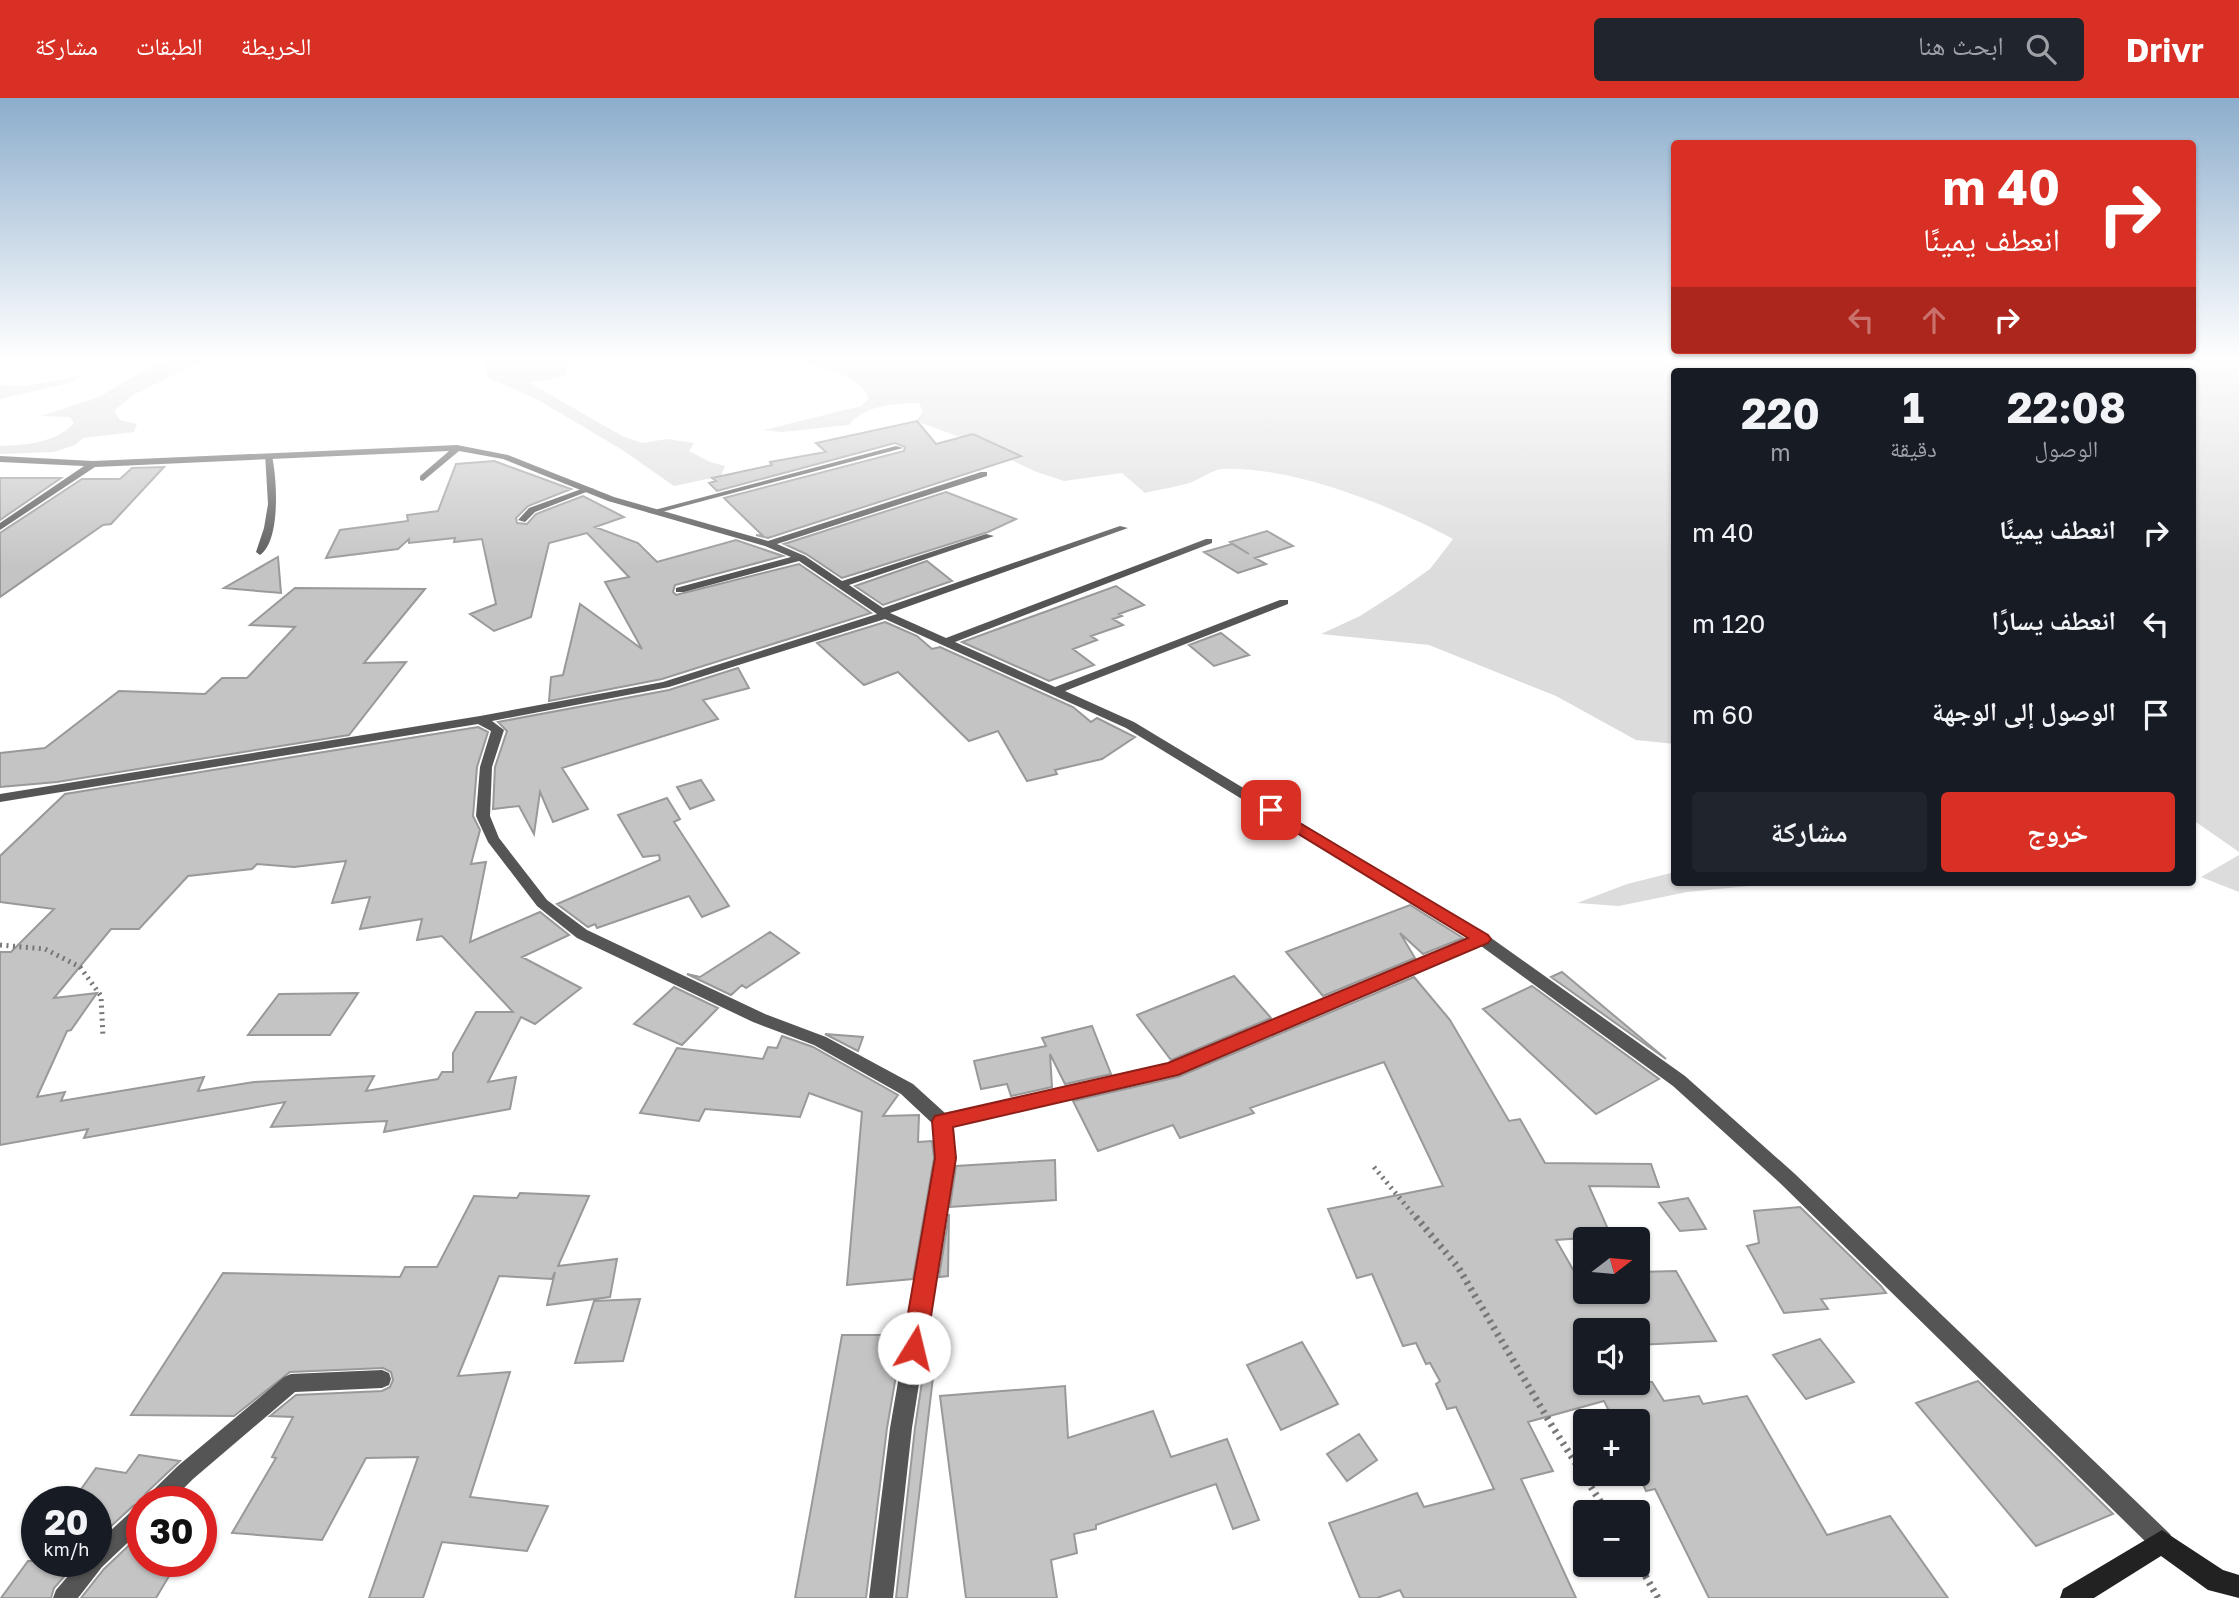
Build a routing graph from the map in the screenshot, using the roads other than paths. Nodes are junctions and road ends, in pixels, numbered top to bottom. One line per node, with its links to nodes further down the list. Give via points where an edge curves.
1 (899, 448): 9 (lane)
2 (457, 449): 3 (street); 7 (street); 8 (street, via 505,457)
3 (268, 456): 5 (street); 16 (lane, via 273,477 271,527)
4 (0, 459): 5 (street)
5 (93, 464): 11 (street)
6 (984, 474): 15 (street)
7 (423, 478)
8 (590, 489): 9 (street); 10 (lane, via 532,510)
9 (651, 512): 15 (street)
10 (522, 520)
11 (0, 527)
12 (1123, 528): 21 (street)
13 (989, 536): 18 (street)
14 (1209, 541): 22 (street)
15 (768, 544): 17 (street)
16 (260, 552)
17 (801, 558): 18 (street); 19 (street)
18 (841, 585): 21 (street)
19 (680, 590)
20 (1284, 602): 23 (street)
21 (883, 613): 22 (street); 24 (street, via 665,685)
22 (948, 641): 23 (street)
23 (1053, 692): 26 (street, via 1130,725)
24 (480, 720): 25 (street); 27 (street, via 498,730 486,768 482,816 493,839 542,903 582,934 759,1018 820,1041 907,1089)
25 (0, 798)
26 (1482, 939): 27 (street, via 1171,1070); 31 (street, via 1679,1081 1798,1188)
27 (942, 1121): 36 (street, via 946,1158 901,1428)
28 (382, 1379): 29 (lane, via 291,1383)
29 (172, 1486)
30 (126, 1530): 32 (lane)
31 (2162, 1542): 34 (street, via 2217,1581); 37 (street)
32 (112, 1544)
33 (81, 1577): 35 (lane)
34 (2239, 1587)
35 (64, 1598)
36 (881, 1598)
37 (2072, 1598)

